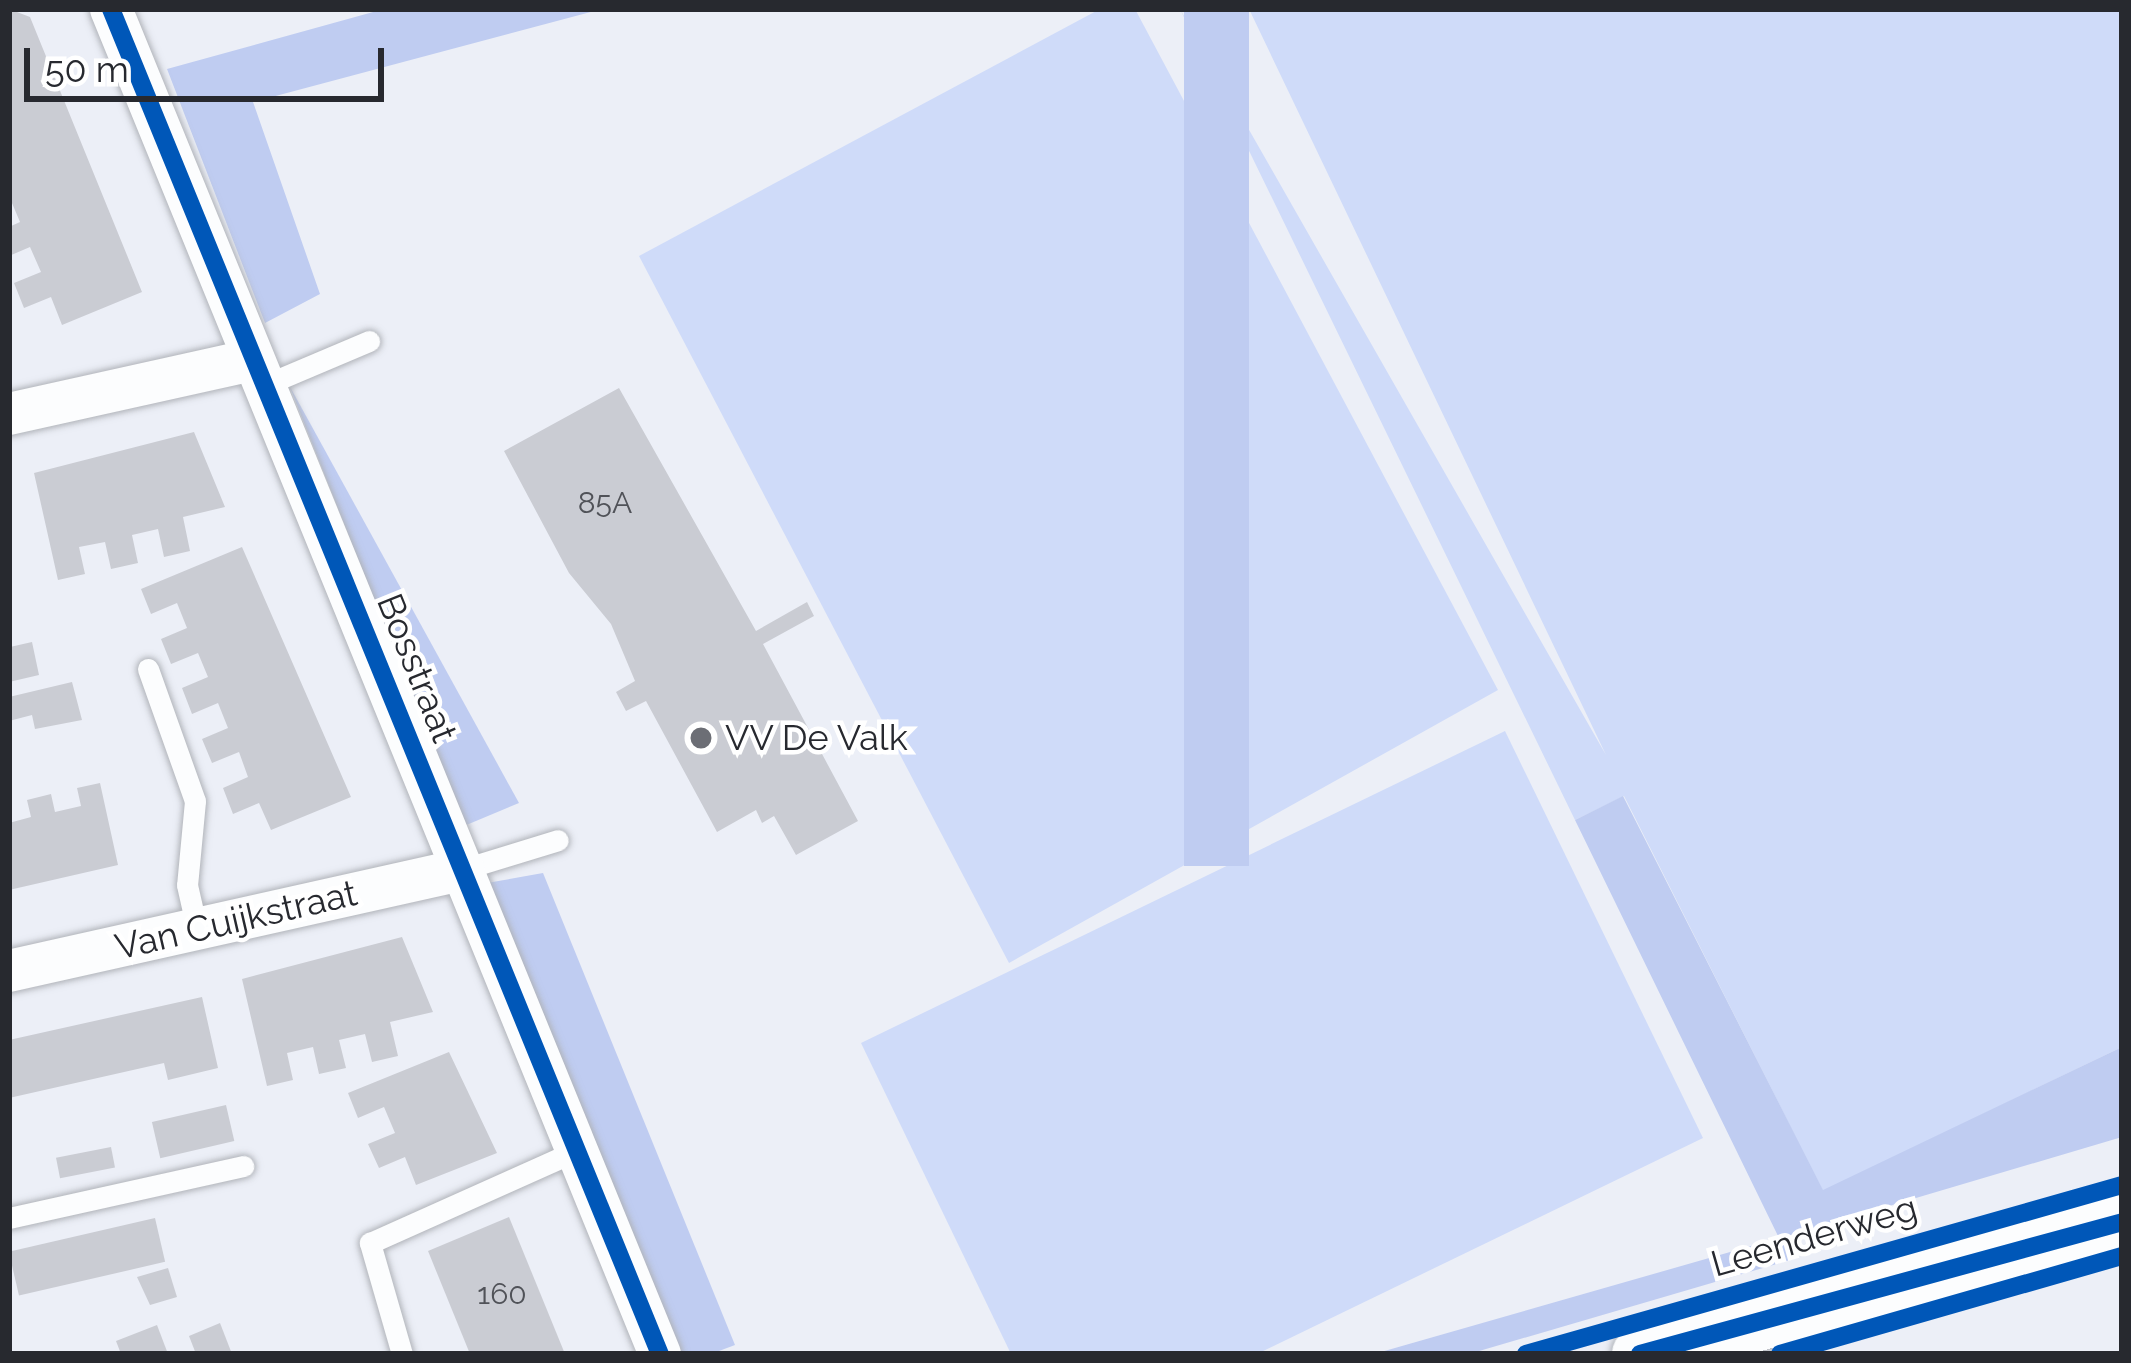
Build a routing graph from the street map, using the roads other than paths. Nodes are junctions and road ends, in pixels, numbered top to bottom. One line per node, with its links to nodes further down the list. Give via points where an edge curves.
1 (111, 9): 3 (street, Bosstraat)
2 (369, 341): 3 (lane)
3 (259, 373): 4 (street); 7 (street, Bosstraat)
4 (9, 415)
5 (148, 669): 8 (lane, via 195,801 187,885)
6 (557, 840): 7 (lane)
7 (464, 869): 8 (street, Van Cuijkstraat); 10 (street, Bosstraat)
8 (197, 929): 9 (street, Van Cuijkstraat)
9 (9, 971)
10 (578, 1150): 14 (lane, via 370,1243); 15 (street, Bosstraat)
11 (243, 1166): 12 (lane)
12 (9, 1218)
13 (2122, 1222): 16 (street, Leenderweg)
14 (402, 1354)
15 (660, 1354)
16 (1640, 1354)

